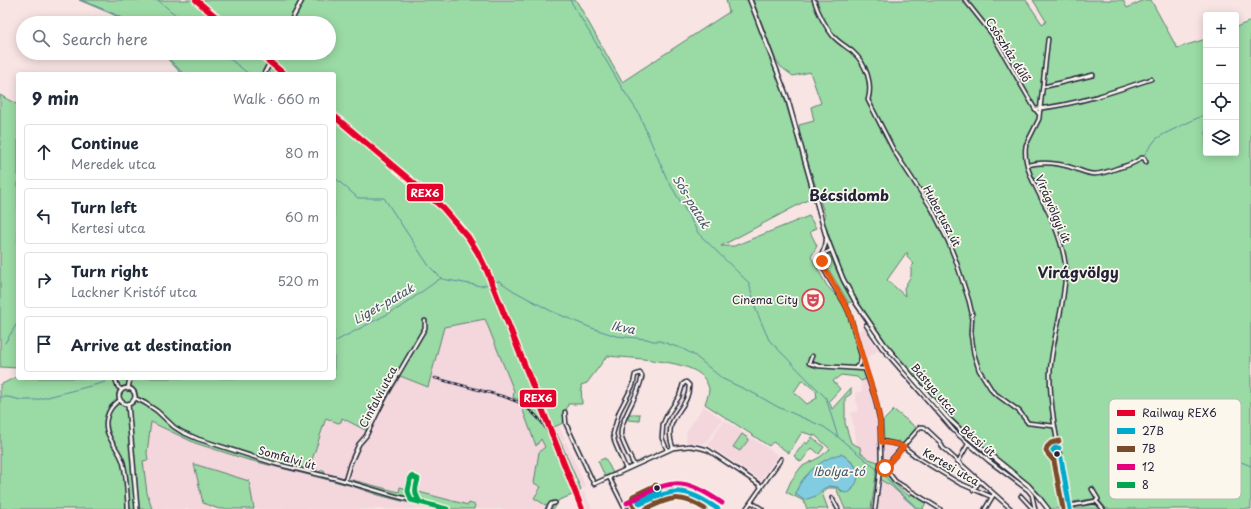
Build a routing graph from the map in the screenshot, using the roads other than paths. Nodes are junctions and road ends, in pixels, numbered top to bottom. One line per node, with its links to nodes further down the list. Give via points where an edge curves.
1 (302, 0): 5 (main road)
2 (750, 0): 17 (main road, Bástya utca, via 787,97)
3 (814, 0): 35 (street, Hubertusz út, via 834,38 854,53 864,66 870,93 868,100 894,151 928,203 948,241 969,301 972,314 971,334 978,370 993,392 1018,411 1028,423)
4 (965, 0): 13 (street, Csőszház dűlő, via 992,34)
5 (294, 16)
6 (1048, 39): 11 (street, Virágvölgyi út)
7 (271, 60): 8 (main road)
8 (265, 72)
9 (1093, 75): 11 (street)
10 (1151, 79): 12 (street, via 1108,94)
11 (1043, 87): 12 (street, Virágvölgyi út)
12 (1041, 109): 13 (street); 14 (street, Virágvölgyi út)
13 (1035, 110): 14 (street, Csőszház dűlő)
14 (1040, 115): 16 (street, Virágvölgyi út, via 1026,145)
15 (1146, 162): 16 (street, via 1141,158 1127,166 1101,174 1062,164)
16 (1028, 165): 35 (street, Virágvölgyi út, via 1035,187 1053,222 1066,264 1063,301 1051,364)
17 (826, 236): 18 (main road, Bástya utca); 19 (street)
18 (832, 250): 19 (street); 20 (main road, Bástya utca)
19 (824, 252): 20 (street, via 831,253); 24 (street, via 822,261 847,308)
20 (834, 258): 74 (main road, Bástya utca, via 846,286 863,315 906,370 953,424 1028,485)
21 (425, 320): 46 (street, Cinfalvi utca, via 425,328 386,395 366,436 359,444)
22 (866, 325): 37 (street, Bécsi út, via 903,373)
23 (812, 356): 25 (street, via 810,363 819,366)
24 (861, 356): 25 (street, via 860,364); 26 (street)
25 (856, 368): 26 (street)
26 (865, 368): 36 (street, via 878,412)
27 (116, 380): 30 (street)
28 (130, 380): 29 (main road)
29 (128, 388): 30 (main road); 31 (main road, via 133,392)
30 (122, 390): 32 (main road)
31 (134, 398): 33 (main road); 46 (street, Somfalvi út, via 157,411 174,427 198,439 276,464)
32 (120, 400): 33 (main road); 59 (street, via 109,410 106,423 109,437 122,458)
33 (128, 404): 60 (main road)
34 (565, 412): 45 (street, via 566,424 594,484)
35 (1054, 426): 58 (street, Virágvölgyi út)
36 (881, 442): 38 (street, Kertesi utca); 69 (street)
37 (968, 444): 42 (street); 73 (street, Bécsi út, via 1028,490 1032,495)
38 (904, 447): 42 (street, via 920,427 924,428); 50 (street, Kertesi utca); 70 (street, via 885,467 886,470 895,481)
39 (673, 448): 40 (street); 40 (street, via 669,430 686,399 689,389 686,382 663,424 662,438); 48 (street, via 690,446 708,450)
40 (666, 450): 43 (street)
41 (781, 459): 48 (street)
42 (958, 462): 47 (street)
43 (634, 465): 44 (street); 44 (street, via 621,435 640,384 640,373 635,375 613,434)
44 (626, 469): 45 (street)
45 (609, 477): 63 (street)
46 (345, 481): 61 (street, Somfalvi út)
47 (980, 481): 50 (street); 51 (street)
48 (761, 488): 56 (street)
49 (1092, 489): 55 (street, via 1098,499)
50 (973, 490): 53 (street, Kertesi utca)
51 (994, 494): 53 (street); 72 (street)
52 (1022, 496): 73 (street, Bécsi út)
53 (992, 497): 71 (street)
54 (832, 498): 68 (street)
55 (1096, 501): 58 (street); 75 (street)
56 (751, 502): 66 (street); 67 (street)
57 (555, 503): 62 (street)
58 (1070, 508)
59 (128, 509)
60 (137, 509)
61 (447, 509)
62 (548, 509)
63 (625, 509)
64 (630, 509): 65 (street, via 662,494 682,491 696,495)
65 (718, 509)
66 (746, 509)
67 (762, 509)
68 (838, 509)
69 (875, 509)
70 (940, 509)
71 (985, 509)
72 (1011, 509)
73 (1034, 509)
74 (1048, 509)
75 (1103, 509)

